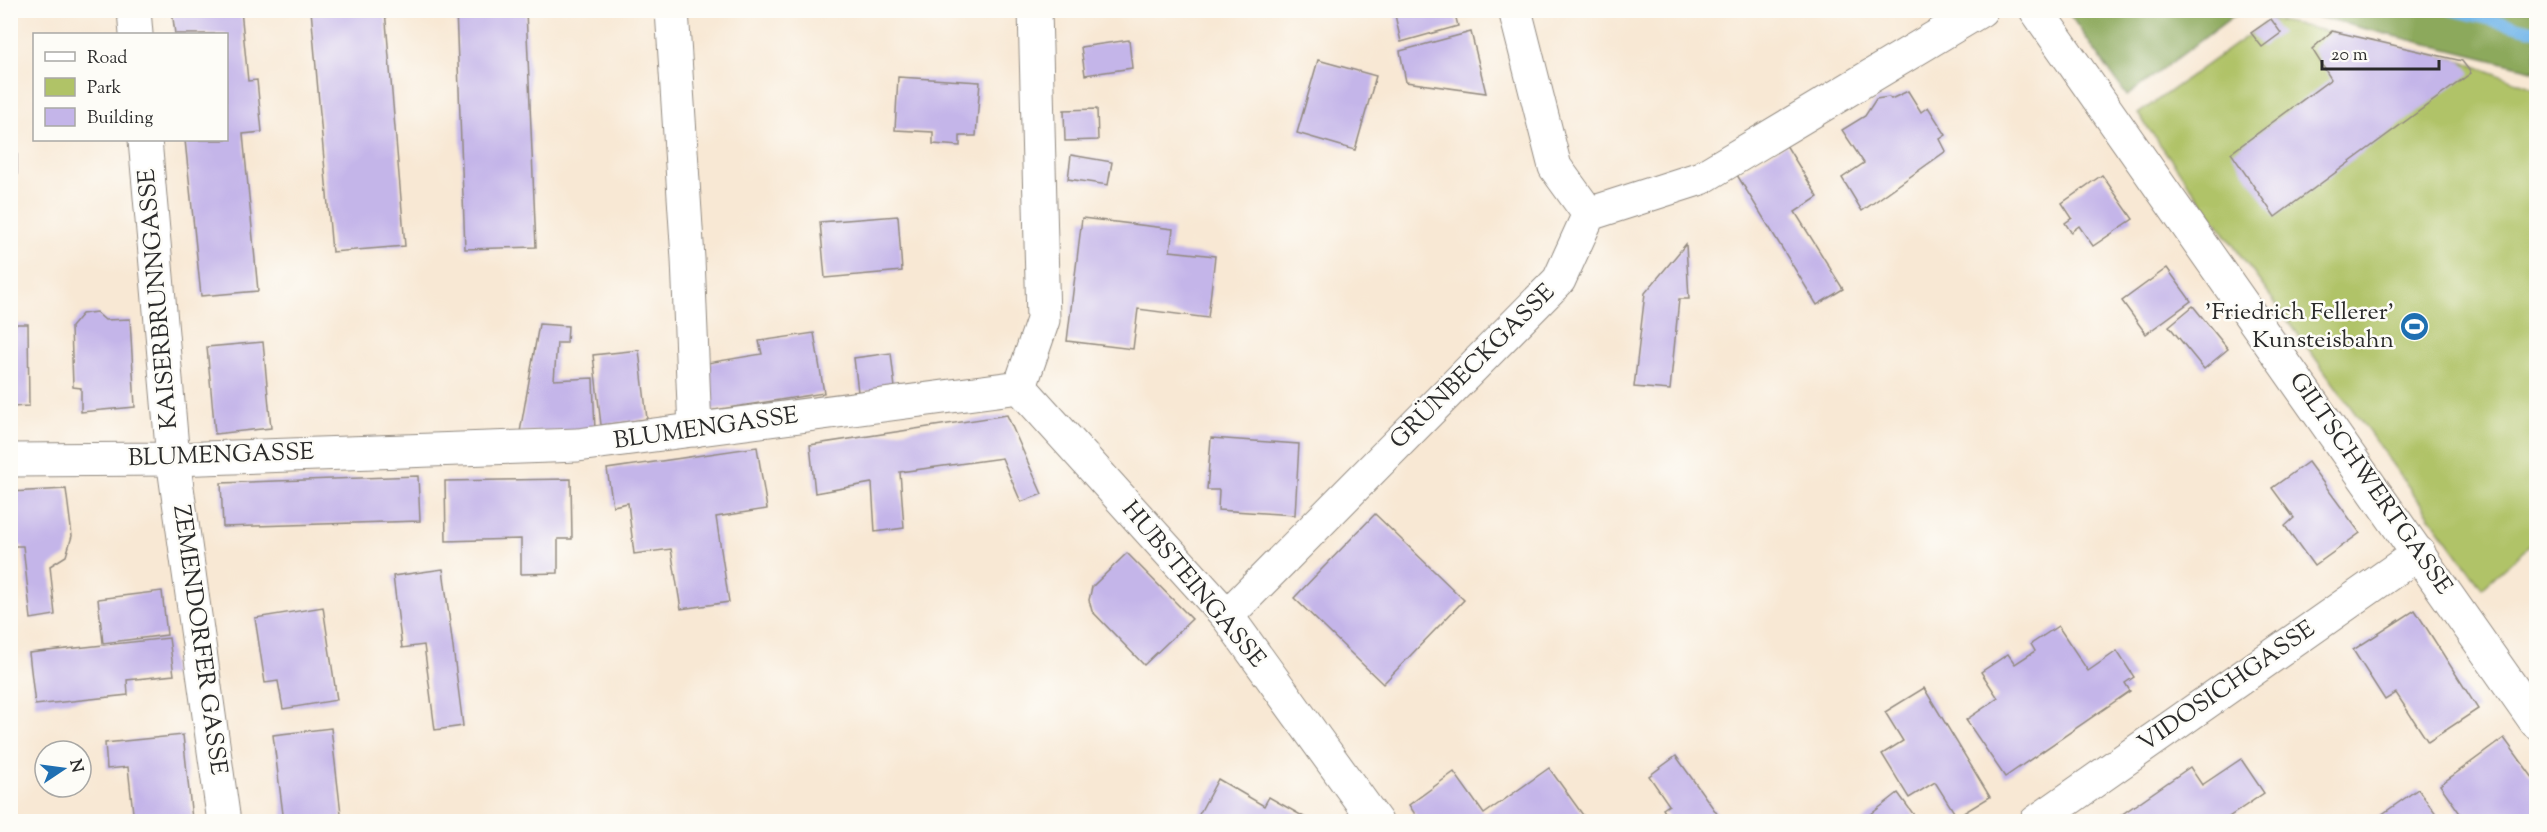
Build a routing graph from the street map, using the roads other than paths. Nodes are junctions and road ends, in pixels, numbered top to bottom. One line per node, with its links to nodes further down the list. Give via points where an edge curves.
1 (134, 10): 7 (street)
2 (672, 10): 11 (street)
3 (1035, 10): 10 (street, via 1043,320)
4 (1515, 10): 9 (street, via 1555,167)
5 (1981, 10): 9 (street, via 1701,178)
6 (2036, 10): 14 (street, GILTSCHWERTGASSE)
7 (136, 33)
8 (145, 141): 12 (street, KAISERBRUNNGASSE)
9 (1589, 214): 15 (street, GRÜNBECKGASSE, via 1559,280)
10 (1020, 387): 11 (street, BLUMENGASSE); 15 (street, HUBSTEINGASSE)
11 (695, 430): 12 (street, BLUMENGASSE, via 578,445)
12 (173, 459): 13 (street, BLUMENGASSE); 17 (street, ZEMENDORFER GASSE)
13 (10, 460)
14 (2419, 553): 16 (street, GILTSCHWERTGASSE); 19 (street, VIDOSICHGASSE)
15 (1227, 616): 18 (street, HUBSTEINGASSE)
16 (2536, 722)
17 (224, 822)
18 (1376, 822)
19 (2036, 822)

